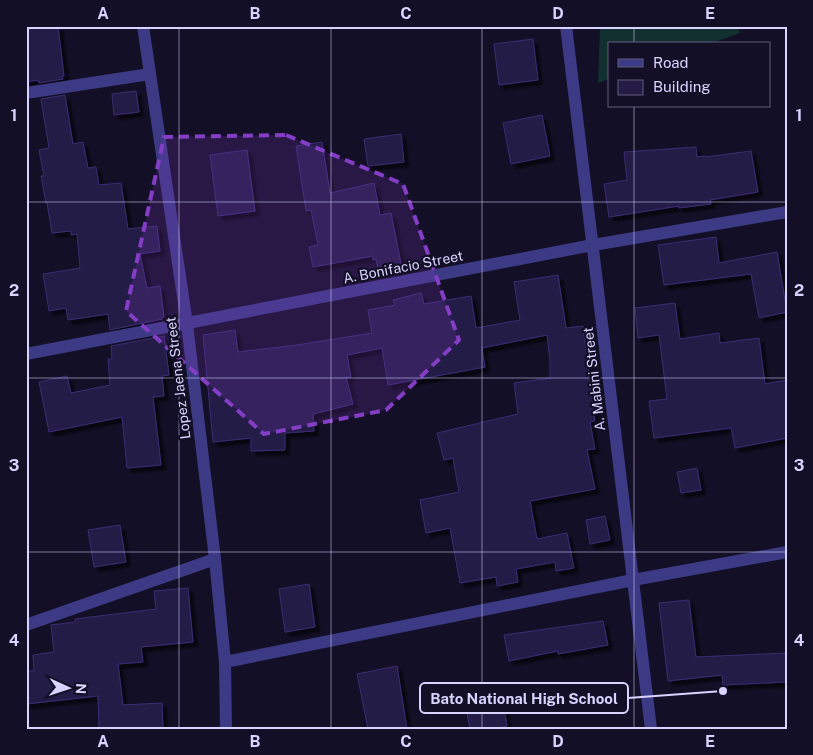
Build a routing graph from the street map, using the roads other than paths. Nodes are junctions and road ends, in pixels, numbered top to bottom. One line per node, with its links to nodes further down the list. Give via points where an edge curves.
1 (143, 26): 3 (street, Lopez Jaena Street)
2 (566, 26): 6 (street, A. Mabini Street)
3 (150, 74): 4 (street); 7 (street, Lopez Jaena Street)
4 (26, 93)
5 (787, 212): 6 (street, A. Bonifacio Street)
6 (592, 245): 7 (street, A. Bonifacio Street); 11 (street, A. Mabini Street)
7 (187, 324): 8 (street, A. Bonifacio Street); 10 (street, Lopez Jaena Street)
8 (26, 354)
9 (787, 552): 11 (street)
10 (215, 559): 12 (street); 13 (street, Lopez Jaena Street)
11 (633, 580): 13 (street); 15 (street, A. Mabini Street)
12 (26, 625)
13 (225, 662): 14 (street, Lopez Jaena Street)
14 (226, 729)
15 (651, 729)

